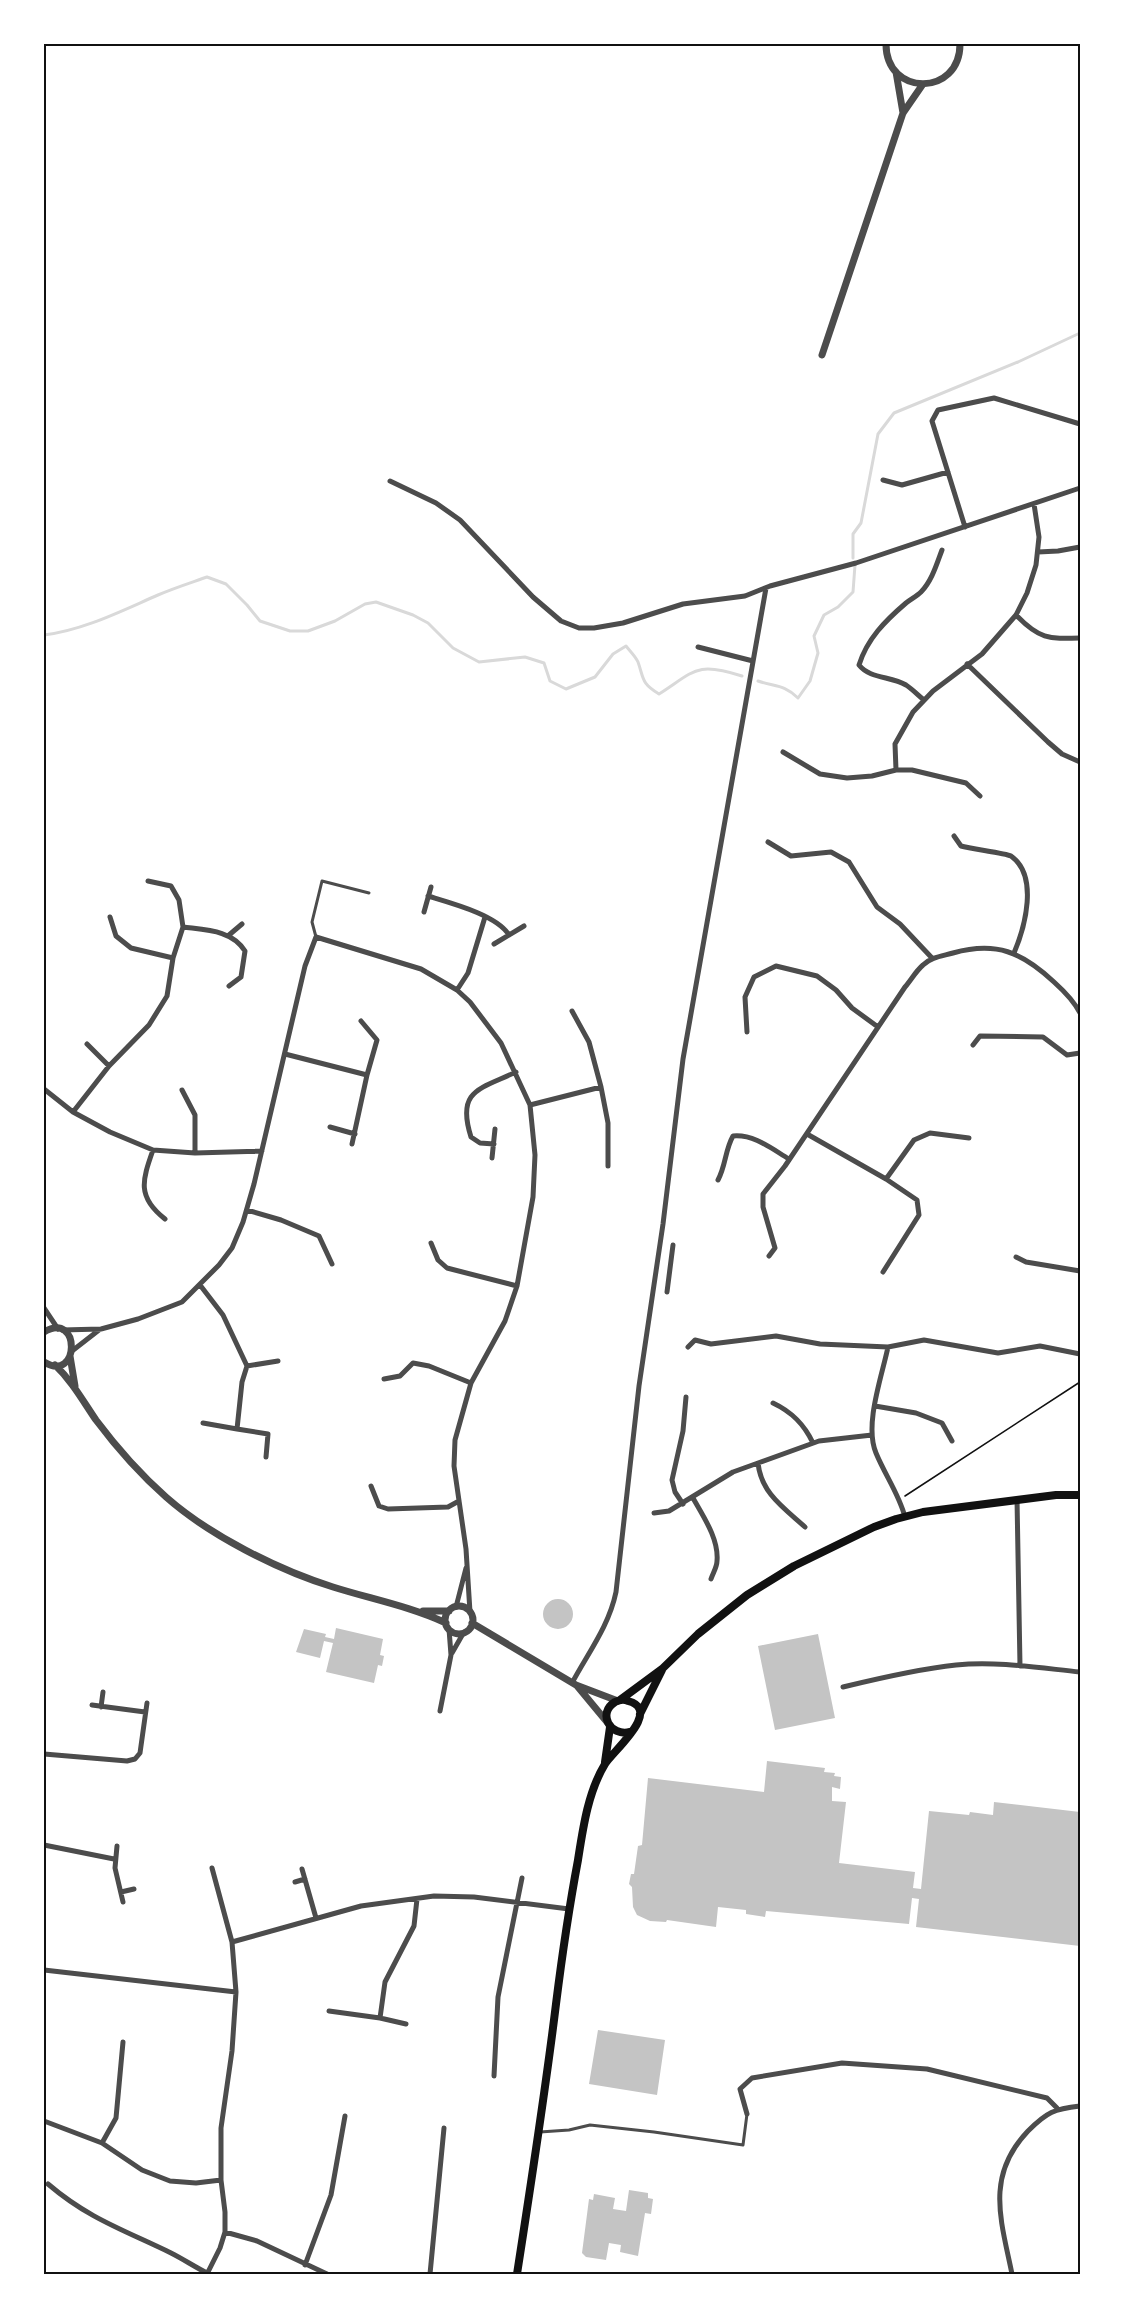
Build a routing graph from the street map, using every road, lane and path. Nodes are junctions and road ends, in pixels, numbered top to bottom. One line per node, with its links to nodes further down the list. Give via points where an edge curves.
1 (886, 44): 3 (street, via 888,59)
2 (960, 44): 4 (street, via 958,59 950,72 938,81)
3 (896, 72): 4 (street, via 908,81); 5 (street)
4 (923, 84): 5 (street)
5 (903, 113): 6 (street)
6 (822, 355)
7 (1080, 424): 8 (street, via 994,398 938,410 932,422)
8 (948, 472): 9 (street, via 902,485); 13 (street)
9 (883, 480)
10 (390, 481): 17 (street, via 436,503 460,520 533,597 561,621 579,628 623,623 683,604 746,596)
11 (1080, 488): 12 (street)
12 (1034, 504): 13 (street); 16 (street)
13 (965, 527): 17 (street)
14 (1080, 547): 16 (street)
15 (942, 550): 23 (street, via 922,591 871,638 859,665 864,672 906,685)
16 (1038, 552): 18 (street, via 1027,593)
17 (766, 588): 21 (street)
18 (1016, 615): 19 (street, via 1031,631 1043,636); 22 (street, via 991,645)
19 (1080, 638)
20 (698, 648): 21 (street)
21 (753, 661): 89 (street, via 683,1059)
22 (968, 664): 23 (street); 25 (street, via 1048,742)
23 (924, 700): 26 (street, via 895,744)
24 (783, 752): 26 (street, via 820,774 847,778)
25 (1080, 762)
26 (896, 770): 27 (street, via 966,783)
27 (980, 796)
28 (954, 836): 44 (street, via 961,846 1010,855 1022,867 1027,900 1022,934)
29 (768, 842): 46 (street, via 791,856 831,852 849,862 877,907 900,924)
30 (148, 881): 39 (street, via 171,886 179,900)
31 (431, 887): 33 (street)
32 (369, 893): 42 (lane, via 322,881 312,922)
33 (429, 896): 34 (street); 36 (street)
34 (424, 912)
35 (110, 917): 45 (street, via 116,936 131,948)
36 (485, 917): 41 (street, via 504,925); 48 (street, via 468,973)
37 (243, 924): 40 (street)
38 (524, 926): 41 (street)
39 (183, 927): 40 (street); 45 (street)
40 (229, 935): 47 (street, via 245,951 241,977)
41 (509, 935): 43 (street)
42 (316, 937): 48 (street, via 421,969); 57 (street, via 305,966)
43 (494, 944)
44 (1014, 953): 46 (street, via 981,948); 50 (street, via 1051,979)
45 (173, 958): 58 (street, via 167,996 149,1025)
46 (932, 958): 52 (street, via 923,964)
47 (229, 986)
48 (457, 990): 59 (street, via 501,1042)
49 (572, 1011): 61 (street, via 589,1042)
50 (1080, 1013)
51 (361, 1021): 60 (street, via 377,1040)
52 (878, 1027): 53 (street, via 817,976 776,966 754,977 744,997); 69 (street)
53 (747, 1032)
54 (87, 1044): 58 (street)
55 (973, 1045): 56 (street, via 980,1036 1043,1037 1067,1055)
56 (1080, 1053)
57 (285, 1054): 60 (street); 74 (street)
58 (109, 1066): 65 (street)
59 (516, 1072): 64 (street); 72 (street, via 476,1091 466,1103 471,1137 480,1143)
60 (367, 1075): 68 (street)
61 (601, 1086): 64 (street); 78 (street, via 608,1124)
62 (44, 1089): 65 (street)
63 (182, 1090): 75 (street, via 195,1115)
64 (530, 1105): 93 (street, via 535,1155 533,1197)
65 (73, 1112): 73 (street)
66 (330, 1127): 68 (street)
67 (495, 1129): 72 (street)
68 (355, 1134): 71 (street)
69 (807, 1134): 77 (street); 79 (street)
70 (969, 1138): 79 (street, via 930,1133 914,1140)
71 (352, 1144)
72 (494, 1144): 76 (street)
73 (153, 1150): 75 (street); 82 (street, via 145,1173 144,1195)
74 (262, 1151): 75 (street); 81 (street)
75 (195, 1153)
76 (492, 1158)
77 (789, 1159): 80 (street, via 752,1138 733,1136); 85 (street, via 763,1194 775,1248)
78 (608, 1166)
79 (886, 1179): 90 (street, via 917,1200 919,1215)
80 (718, 1180)
81 (247, 1210): 87 (street, via 319,1236); 92 (street, via 232,1248)
82 (165, 1219)
83 (431, 1243): 93 (street, via 447,1269)
84 (673, 1245): 91 (street)
85 (770, 1256)
86 (1016, 1257): 88 (street)
87 (332, 1264)
88 (1080, 1271)
89 (656, 1272): 91 (street); 143 (street, via 613,1608)
90 (883, 1272)
91 (669, 1273): 94 (street)
92 (200, 1285): 96 (street, via 182,1302); 105 (street, via 223,1315)
93 (517, 1286): 108 (street, via 505,1321)
94 (666, 1292)
95 (44, 1308): 97 (street)
96 (101, 1329): 97 (street); 101 (street)
97 (60, 1330): 98 (street); 101 (street, via 71,1338)
98 (44, 1332)
99 (688, 1347): 100 (street, via 695,1340 711,1344 776,1336 820,1344)
100 (888, 1347): 102 (street, via 924,1340 998,1353 1040,1346); 112 (street)
101 (71, 1353): 104 (street, via 66,1362); 109 (street)
102 (1080, 1354)
103 (278, 1361): 105 (street)
104 (47, 1364): 109 (street)
105 (247, 1366): 114 (street)
106 (384, 1379): 108 (street, via 400,1376 414,1363)
107 (1080, 1382): 124 (path)
108 (471, 1383): 125 (street, via 455,1440)
109 (75, 1388): 133 (street, via 118,1450 187,1514 273,1565 332,1587)
110 (686, 1397): 126 (street, via 672,1480)
111 (773, 1403): 117 (street, via 789,1411)
112 (875, 1406): 115 (street); 116 (street, via 916,1413 942,1423)
113 (203, 1424): 114 (street)
114 (237, 1429): 118 (street, via 268,1434)
115 (872, 1436): 117 (street); 124 (street, via 875,1451)
116 (952, 1442)
117 (813, 1443): 119 (street)
118 (266, 1457)
119 (758, 1462): 122 (street, via 733,1472); 129 (street, via 765,1488)
120 (371, 1486): 125 (street, via 379,1506 388,1509 448,1507)
121 (1080, 1495): 123 (main road)
122 (693, 1498): 126 (street); 131 (street, via 717,1549)
123 (1017, 1499): 128 (main road); 140 (street)
124 (899, 1500): 128 (street)
125 (459, 1501): 130 (street)
126 (683, 1504): 127 (street)
127 (654, 1513)
128 (905, 1517): 141 (main road, via 874,1527 794,1566 747,1595)
129 (805, 1527)
130 (466, 1567): 132 (street); 135 (street)
131 (711, 1579)
132 (456, 1607): 134 (street); 135 (street)
133 (420, 1611): 134 (street); 137 (street)
134 (448, 1611): 137 (street)
135 (470, 1612): 136 (street)
136 (472, 1623): 138 (street); 143 (street)
137 (447, 1626): 138 (street, via 456,1633); 139 (street)
138 (464, 1632): 139 (street)
139 (451, 1654): 150 (street)
140 (1020, 1666): 142 (street); 144 (street, via 958,1665)
141 (662, 1669): 146 (main road); 152 (main road)
142 (1080, 1672)
143 (574, 1684): 146 (street); 153 (street)
144 (843, 1687)
145 (103, 1692): 149 (street)
146 (619, 1701): 152 (main road, via 635,1704); 153 (main road, via 608,1710)
147 (147, 1703): 151 (street)
148 (92, 1705): 149 (street)
149 (101, 1707): 151 (street)
150 (440, 1711)
151 (145, 1712): 155 (street, via 140,1753 135,1759)
152 (640, 1714): 154 (main road, via 638,1725)
153 (609, 1724): 154 (main road, via 619,1733); 156 (main road)
154 (630, 1732): 156 (main road)
155 (44, 1754)
156 (605, 1763): 170 (main road, via 585,1822)
157 (44, 1845): 159 (street)
158 (117, 1846): 159 (street)
159 (114, 1859): 166 (street)
160 (212, 1868): 172 (street)
161 (302, 1869): 163 (street)
162 (522, 1878): 169 (street)
163 (305, 1879): 164 (street); 171 (street)
164 (295, 1882)
165 (134, 1889): 166 (street)
166 (121, 1892): 168 (street)
167 (417, 1899): 169 (street, via 454,1895); 171 (street, via 361,1906); 176 (street, via 414,1926 385,1983)
168 (123, 1902)
169 (518, 1902): 170 (street); 179 (street, via 498,1997)
170 (569, 1909): 186 (main road)
171 (316, 1918): 172 (street)
172 (232, 1942): 174 (street)
173 (44, 1970): 174 (street)
174 (236, 1992): 188 (street, via 221,2128)
175 (329, 2011): 176 (street)
176 (380, 2018): 177 (street)
177 (406, 2024)
178 (123, 2042): 187 (street, via 116,2118)
179 (494, 2076)
180 (1080, 2106): 181 (street)
181 (1058, 2108): 182 (street, via 1047,2098 927,2069 842,2063 752,2078 740,2089); 196 (street, via 1038,2121 1006,2160 1000,2183 1000,2210)
182 (747, 2114): 186 (lane, via 742,2145 590,2125)
183 (345, 2116): 191 (street, via 331,2195)
184 (44, 2121): 187 (street)
185 (444, 2128): 194 (street)
186 (539, 2133): 195 (main road)
187 (102, 2143): 188 (street, via 142,2170 170,2181)
188 (221, 2180): 190 (street)
189 (48, 2184): 192 (street, via 70,2204)
190 (225, 2232): 191 (street, via 257,2241); 192 (street)
191 (305, 2265): 193 (street)
192 (207, 2274)
193 (327, 2274)
194 (430, 2274)
195 (517, 2274)
196 (1012, 2274)

